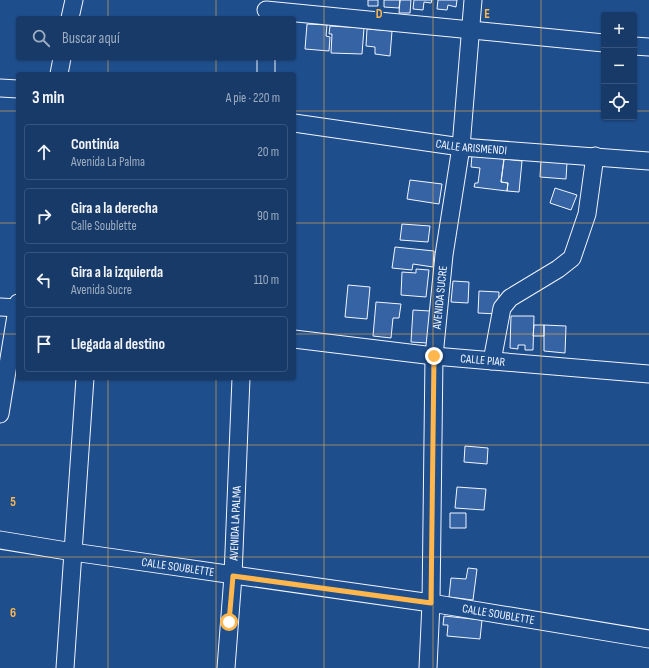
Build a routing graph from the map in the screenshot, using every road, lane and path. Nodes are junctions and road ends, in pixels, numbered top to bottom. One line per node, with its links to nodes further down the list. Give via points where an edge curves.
1 (74, 0): 4 (street)
2 (473, 0): 5 (street, AVENIDA SUCRE)
3 (267, 9): 5 (street)
4 (70, 16)
5 (472, 31): 6 (street); 16 (street, AVENIDA SUCRE)
6 (601, 43)
7 (637, 46): 8 (street)
8 (649, 47)
9 (62, 60): 11 (street)
10 (266, 60): 12 (street)
11 (59, 72)
12 (266, 72)
13 (0, 88): 14 (street)
14 (16, 89)
15 (296, 123): 16 (street, CALLE ARISMENDI)
16 (461, 147): 17 (street, CALLE ARISMENDI); 23 (street, AVENIDA SUCRE, via 444,255)
17 (595, 156): 18 (street, CALLE ARISMENDI); 24 (street, via 587,214 572,258 510,298 502,308)
18 (649, 161)
19 (0, 307): 20 (street)
20 (16, 307)
21 (16, 319): 28 (street)
22 (296, 340): 23 (street, CALLE PIAR)
23 (434, 356): 24 (street, CALLE PIAR); 32 (street, AVENIDA SUCRE)
24 (492, 361): 25 (street, CALLE PIAR)
25 (649, 374)
26 (85, 380): 30 (street)
27 (241, 380): 31 (street, AVENIDA LA PALMA)
28 (0, 414)
29 (0, 540): 30 (street, CALLE SOUBLETTE)
30 (73, 552): 31 (street, CALLE SOUBLETTE); 34 (street)
31 (233, 576): 32 (street, CALLE SOUBLETTE); 35 (street, AVENIDA LA PALMA)
32 (431, 603): 33 (street, CALLE SOUBLETTE); 36 (street, AVENIDA SUCRE)
33 (645, 638)
34 (65, 668)
35 (226, 668)
36 (428, 668)

